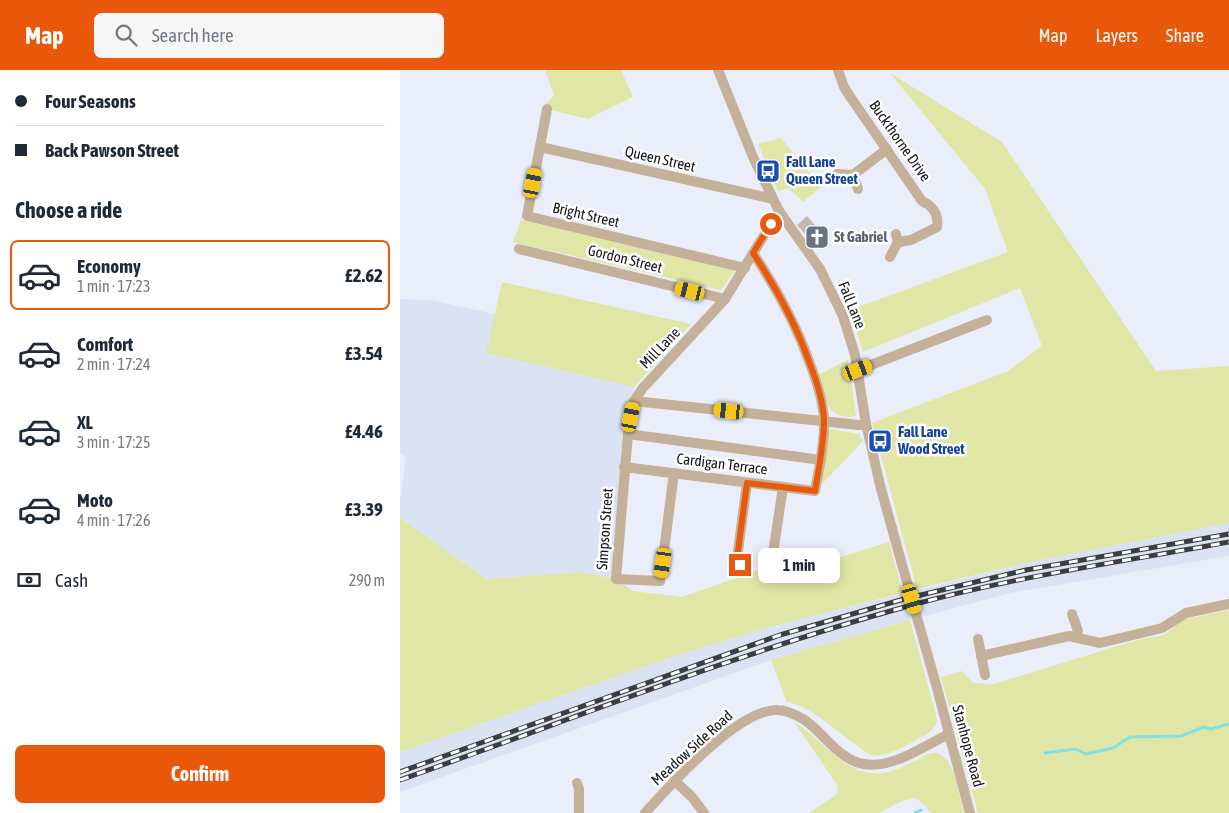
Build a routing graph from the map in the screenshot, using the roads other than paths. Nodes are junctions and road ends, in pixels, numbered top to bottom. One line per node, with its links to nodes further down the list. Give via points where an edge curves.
1 (718, 70): 9 (street, Fall Lane)
2 (838, 70): 5 (street, Buckthorne Drive, via 844,86)
3 (547, 109): 4 (street, Bright Street)
4 (540, 147): 9 (street, Queen Street); 16 (street, Bright Street, via 526,216)
5 (887, 149): 7 (street); 11 (street, Buckthorne Drive, via 922,201 935,212)
6 (837, 174): 7 (street)
7 (853, 175): 8 (street)
8 (858, 189)
9 (773, 199): 10 (street, Fall Lane)
10 (779, 212): 14 (street, Mill Lane); 19 (street, Fall Lane, via 820,269 834,295)
11 (937, 227): 12 (street, Buckthorne Drive); 15 (street, via 911,240 897,238)
12 (945, 234)
13 (518, 249): 17 (street, Gordon Street)
14 (753, 253): 16 (street, Mill Lane); 21 (street, via 794,322 814,376)
15 (890, 257)
16 (745, 268): 17 (street, Mill Lane)
17 (725, 299): 20 (street, Mill Lane)
18 (987, 320): 19 (street)
19 (858, 370): 22 (street, Fall Lane)
20 (634, 401): 21 (street); 23 (street, Mill Lane)
21 (824, 420): 22 (street); 24 (street)
22 (866, 424): 37 (street, Fall Lane, bridge, via 880,486)
23 (628, 434): 24 (street); 25 (street, Mill Lane)
24 (821, 460): 28 (street, Cardigan Terrace, via 815,491)
25 (624, 467): 26 (street, Cardigan Terrace); 26 (street, Simpson Street, via 616,579 660,581)
26 (674, 473): 27 (street, Cardigan Terrace)
27 (747, 483): 28 (street, Cardigan Terrace); 30 (street, via 737,559)
28 (783, 487): 29 (street)
29 (773, 554)
30 (740, 565)
31 (1229, 604): 33 (street, via 1186,613 1162,628 1100,643)
32 (1072, 614): 33 (street, via 1078,631)
33 (1076, 636): 35 (street)
34 (978, 639): 35 (street)
35 (982, 656): 36 (street)
36 (985, 675)
37 (937, 688): 38 (street, Stanhope Road)
38 (949, 734): 39 (street, Meadow Side Road, via 892,762 864,764 850,759 792,713 764,712 724,735); 44 (street, Stanhope Road)
39 (675, 780): 42 (street, Meadow Side Road); 43 (street)
40 (577, 783): 41 (street)
41 (580, 813)
42 (645, 813)
43 (704, 813)
44 (970, 813)

